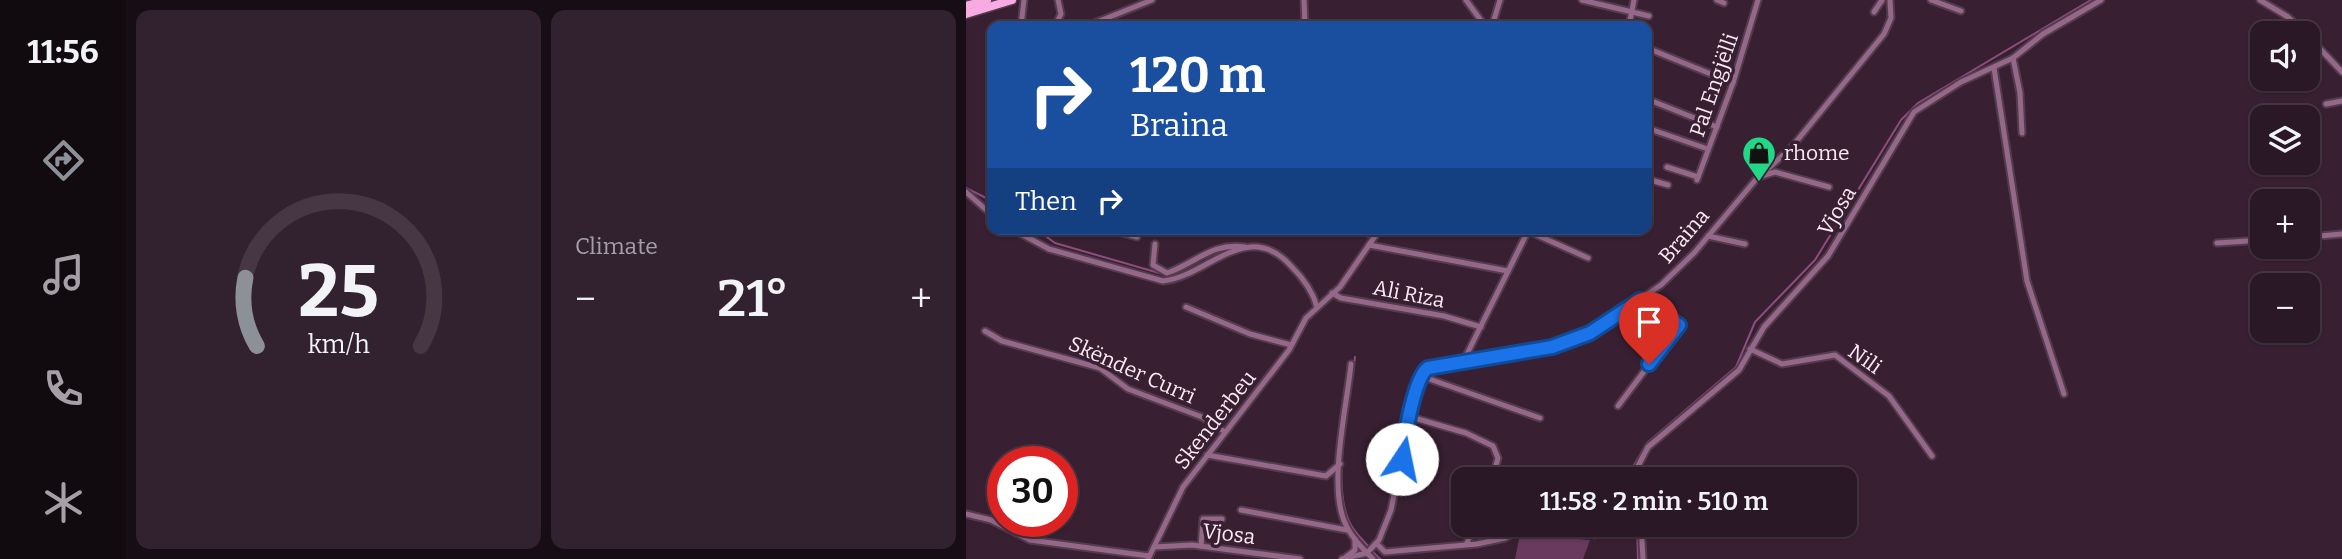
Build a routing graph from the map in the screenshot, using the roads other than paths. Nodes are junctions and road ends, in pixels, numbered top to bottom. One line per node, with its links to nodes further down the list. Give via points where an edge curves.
1 (1012, 0): 23 (main road)
2 (1024, 0): 25 (street)
3 (1058, 0): 26 (street)
4 (1152, 0): 27 (street)
5 (1304, 0): 28 (street)
6 (1466, 0): 29 (street)
7 (1500, 0): 30 (street)
8 (1582, 0): 20 (street)
9 (1633, 0): 20 (street)
10 (1717, 0): 18 (street)
11 (1758, 0): 38 (street, Pal Engjëlli)
12 (1882, 0): 22 (street)
13 (1890, 0): 47 (street, Braina, via 1891,18 1884,34 1791,148)
14 (1931, 0): 21 (street)
15 (2101, 0): 35 (street, Vjosa, via 2043,34)
16 (2260, 0): 32 (street)
17 (982, 1): 19 (main road)
18 (1724, 4)
19 (966, 6)
20 (1632, 10): 24 (street); 31 (street)
21 (1961, 11)
22 (1874, 12)
23 (966, 13)
24 (1649, 16)
25 (1022, 21)
26 (1058, 21)
27 (1100, 21)
28 (1305, 21)
29 (1481, 21)
30 (1494, 21)
31 (1630, 21)
32 (2292, 21)
33 (2320, 49): 37 (street)
34 (1652, 50): 38 (street)
35 (2013, 58): 36 (street, Vjosa); 44 (street)
36 (1994, 68): 77 (street, Vjosa, via 1961,82 1914,112 1828,256); 81 (street, via 2027,281)
37 (2342, 72)
38 (1733, 83): 42 (street, Pal Engjëlli)
39 (1652, 101): 42 (street)
40 (2342, 101): 41 (street)
41 (2326, 104)
42 (1717, 127): 46 (street, Pal Engjëlli, via 1698,179)
43 (1652, 130): 45 (street)
44 (2022, 133)
45 (1705, 148)
46 (1667, 167)
47 (1758, 177): 50 (street, via 1775,172); 59 (street, Braina)
48 (1652, 180): 49 (street)
49 (1668, 185)
50 (1829, 187)
51 (966, 192): 52 (street)
52 (987, 211)
53 (2342, 234): 60 (street)
54 (1024, 235): 67 (street, via 1049,249 1163,281)
55 (1130, 235): 61 (street)
56 (1526, 235): 69 (street)
57 (1540, 235): 68 (street)
58 (1375, 236): 65 (street, Skenderbeu)
59 (1707, 236): 66 (street); 71 (street, Braina, via 1661,285)
60 (2320, 236)
61 (1137, 237)
62 (2250, 241): 63 (street)
63 (2217, 243)
64 (1155, 244): 67 (street, via 1153,265 1167,273 1211,249)
65 (1369, 244): 69 (street); 70 (street, Skenderbeu)
66 (1745, 244)
67 (1245, 247): 72 (street, via 1269,249 1288,262)
68 (1588, 258)
69 (1508, 271): 74 (street)
70 (1331, 294): 72 (street, Skenderbeu); 74 (street, Ali Riza)
71 (1640, 300): 79 (street, Braina, via 1590,333 1552,347); 82 (street, via 1679,325)
72 (1318, 306): 76 (street, Skenderbeu)
73 (1186, 307): 76 (street)
74 (1481, 327): 79 (street)
75 (985, 331): 85 (street, Skënder Curri, via 1002,341 1100,368 1128,389 1202,417)
76 (1290, 348): 85 (street, Skenderbeu)
77 (1750, 349): 87 (street, Nili, via 1782,363 1835,355 1889,396); 90 (street, Vjosa, via 1739,370 1648,447)
78 (1351, 364): 88 (street)
79 (1462, 364): 80 (street, Braina, via 1428,368)
80 (1421, 376): 83 (street); 84 (street)
81 (2064, 394)
82 (1618, 405)
83 (1411, 418): 89 (street, via 1466,433 1493,446 1498,458); 100 (street, via 1391,510)
84 (1540, 418)
85 (1225, 432): 86 (street, Skenderbeu)
86 (1207, 455): 88 (street, via 1326,476); 102 (street, Skenderbeu, via 1169,510)
87 (1932, 456)
88 (1340, 464): 94 (street, via 1339,503)
89 (1496, 467)
90 (1638, 467)
91 (1241, 510): 94 (street)
92 (966, 514): 105 (street, via 991,520 1030,540)
93 (1222, 519): 101 (street, via 1203,519)
94 (1350, 531): 98 (street)
95 (1469, 537): 99 (street)
96 (1500, 537): 99 (street)
97 (1642, 537): 110 (street)
98 (1354, 538): 104 (street); 107 (street, via 1355,550)
99 (1467, 543): 103 (street)
100 (1375, 545): 103 (street); 104 (street)
101 (1202, 546): 102 (street, Vjosa); 106 (street, Vjosa)
102 (1154, 547): 105 (street, Skenderbeu)
103 (1385, 552): 109 (street)
104 (1367, 553): 107 (street); 108 (street)
105 (1149, 558)
106 (1300, 559)
107 (1343, 559)
108 (1373, 559)
109 (1389, 559)
110 (1643, 559)

